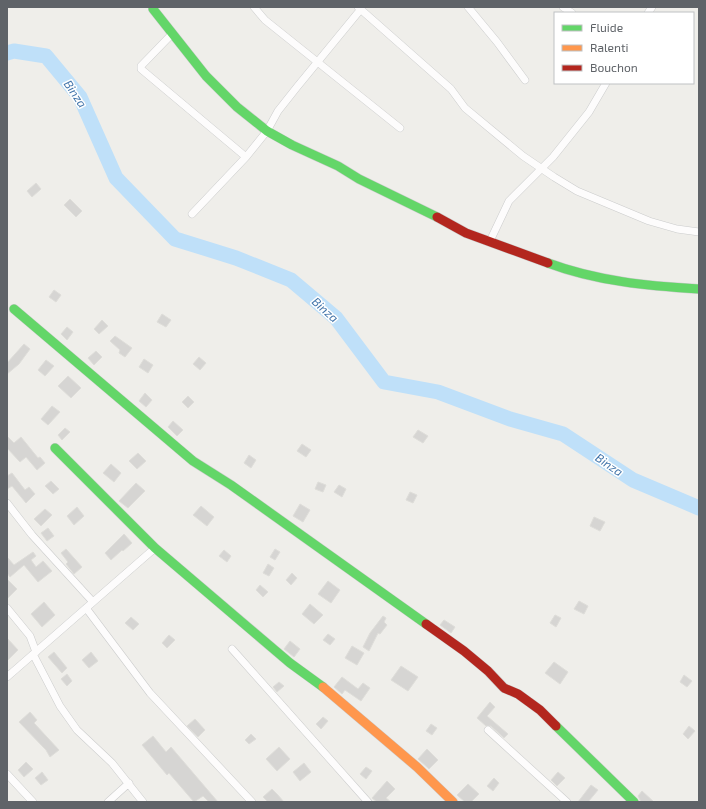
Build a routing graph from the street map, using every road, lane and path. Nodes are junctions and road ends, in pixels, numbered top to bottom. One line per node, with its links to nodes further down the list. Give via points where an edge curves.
1 (254, 7): 6 (street, via 260,15)
2 (468, 7): 7 (street)
3 (359, 8): 6 (street); 12 (street, via 451,89 465,108)
4 (153, 9): 5 (street)
5 (172, 34): 10 (street, via 217,88); 11 (street, via 141,69)
6 (317, 61): 9 (street); 10 (street, via 278,111)
7 (525, 80)
8 (605, 84): 12 (street, via 589,112)
9 (400, 128)
10 (267, 131): 11 (street); 15 (street, via 359,179 418,206 444,223)
11 (246, 157): 13 (street)
12 (541, 168): 14 (street, via 577,191 616,208 677,229); 15 (street, via 510,201)
13 (192, 214)
14 (699, 232)
15 (490, 241): 16 (street, via 568,271 660,287)
16 (699, 289)
17 (14, 309): 37 (street, via 193,462 383,592 464,651 504,688 518,694 540,710)
18 (55, 448): 20 (street)
19 (7, 503): 21 (street, via 32,535)
20 (155, 548): 21 (street); 35 (street, via 284,658 313,678 417,767)
21 (93, 602): 23 (street)
22 (7, 608): 25 (street, via 30,636)
23 (86, 608): 25 (street); 33 (street, via 150,693)
24 (232, 649): 34 (street)
25 (34, 653): 26 (street); 29 (street, via 60,706 73,724)
26 (7, 677)
27 (488, 730): 36 (street)
28 (7, 774): 30 (street)
29 (130, 784): 31 (street); 32 (street)
30 (33, 802)
31 (108, 802)
32 (143, 802)
33 (252, 802)
34 (368, 802)
35 (453, 802)
36 (566, 802)
37 (634, 802)

